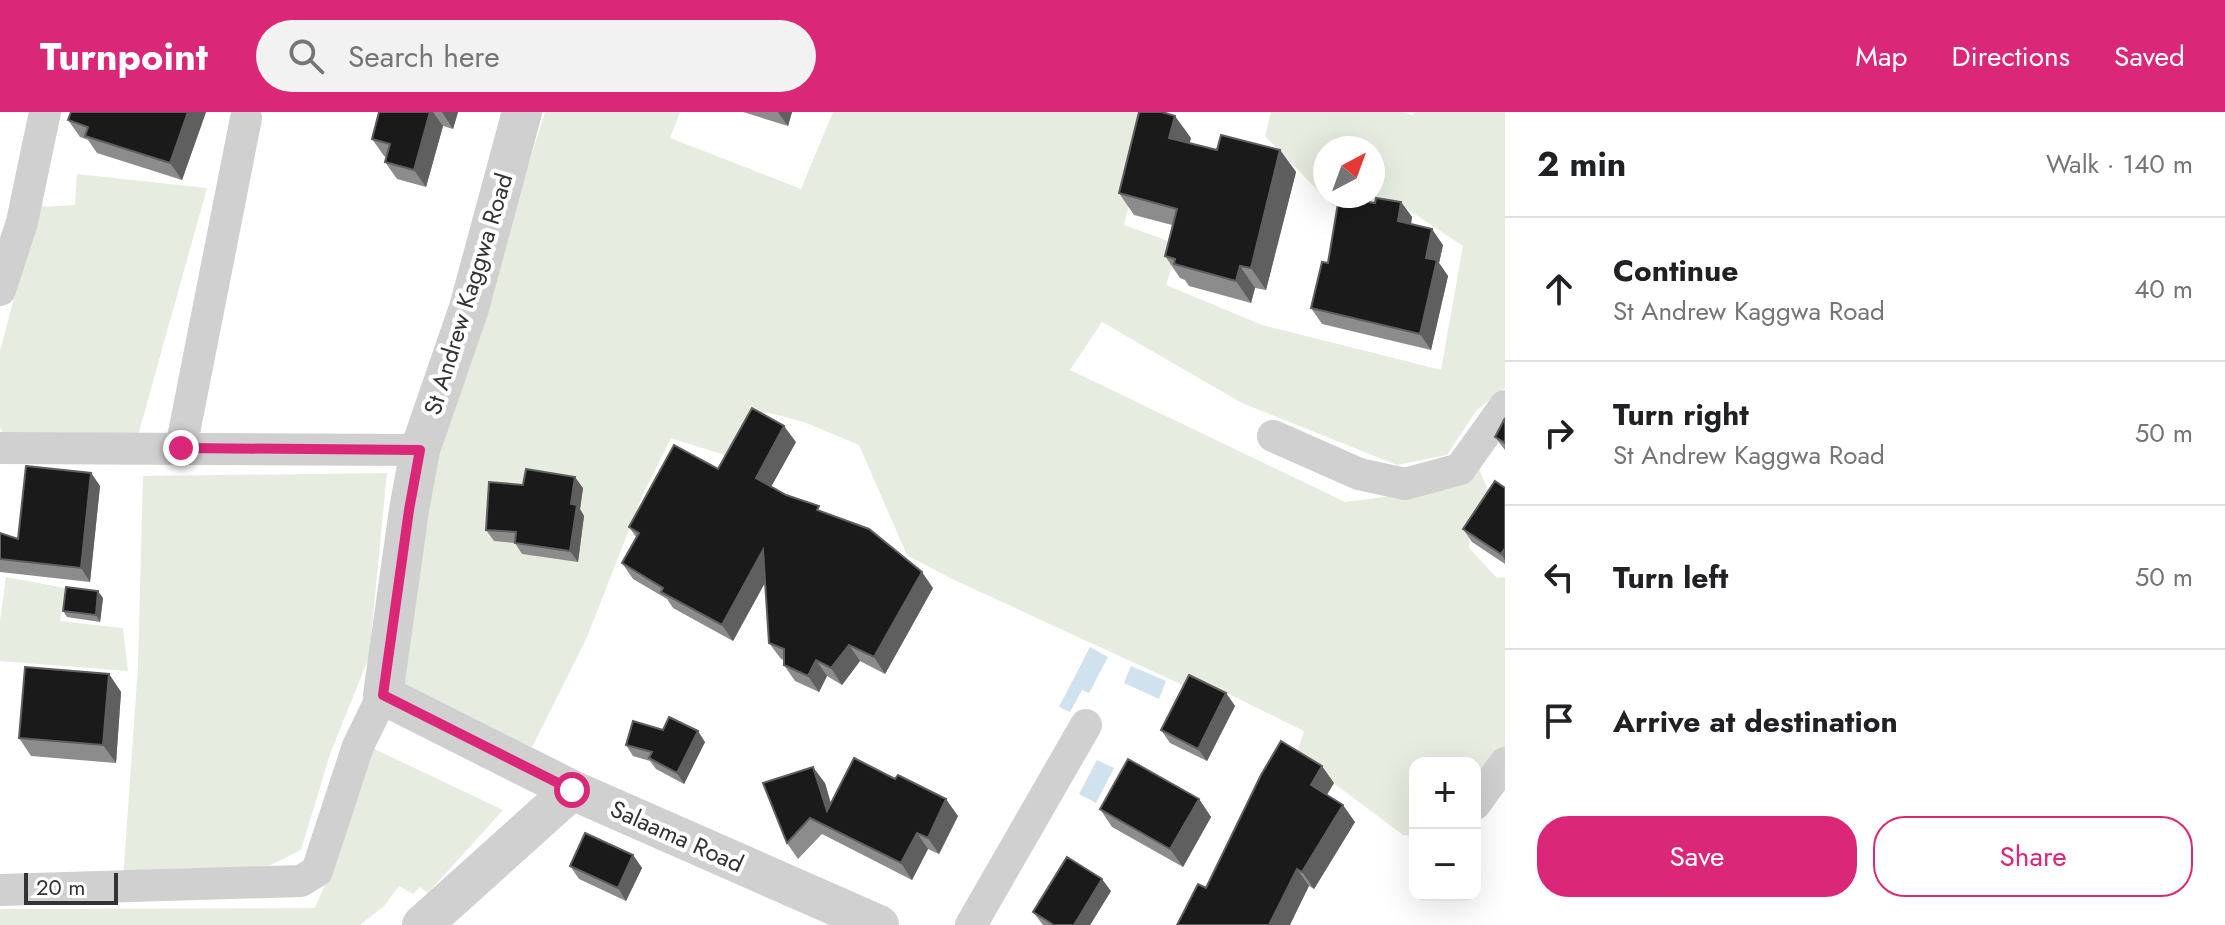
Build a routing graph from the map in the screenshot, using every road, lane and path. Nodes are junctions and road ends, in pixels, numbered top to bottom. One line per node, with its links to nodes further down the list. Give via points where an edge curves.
1 (45, 112): 4 (street, via 22,222)
2 (522, 112): 9 (street, St Andrew Kaggwa Road, via 469,308)
3 (246, 118): 8 (street)
4 (0, 290)
5 (1505, 406): 6 (street, via 1460,469 1405,484 1359,474)
6 (1273, 436)
7 (0, 448): 8 (street)
8 (181, 448): 9 (street)
9 (420, 450): 10 (street, St Andrew Kaggwa Road)
10 (383, 695): 13 (street); 15 (street, via 358,746 317,871 301,881)
11 (1086, 725): 18 (street)
12 (1505, 763): 14 (street)
13 (572, 790): 16 (street); 17 (street, Salaama Road)
14 (1481, 796)
15 (0, 890)
16 (422, 925)
17 (879, 925)
18 (971, 925)

